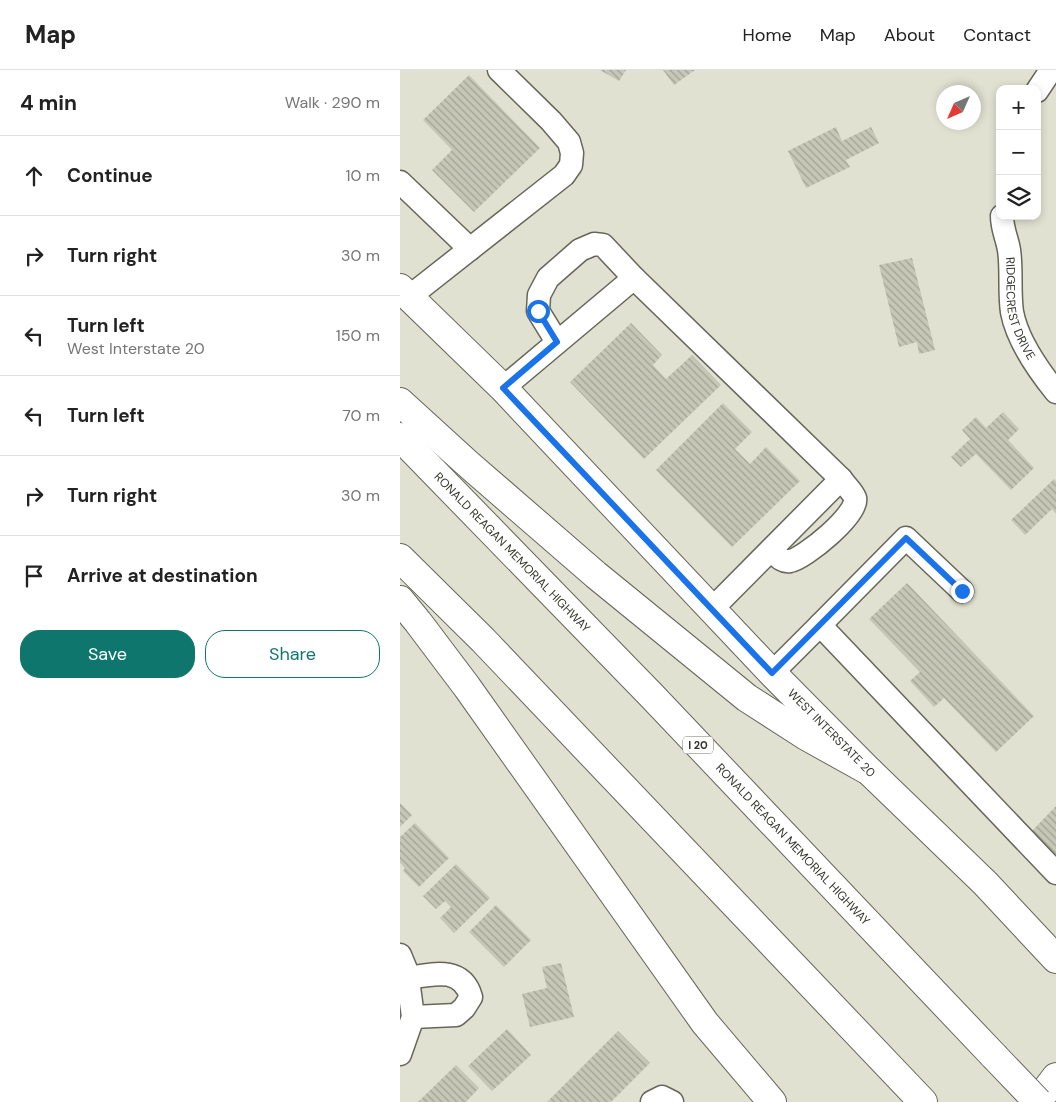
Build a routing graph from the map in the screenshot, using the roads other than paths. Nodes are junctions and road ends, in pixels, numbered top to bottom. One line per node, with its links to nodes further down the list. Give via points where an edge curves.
1 (499, 70): 6 (street, via 569,142 571,165 564,175)
2 (1051, 70): 3 (street)
3 (1041, 85)
4 (400, 182): 6 (street)
5 (1002, 220): 11 (street, RIDGECREST DRIVE, via 1009,251 1012,312 1038,370)
6 (470, 249): 8 (street)
7 (634, 278): 9 (street); 9 (street, via 603,245 594,244 580,250 548,278 539,294 538,311); 14 (street)
8 (405, 292): 10 (main road, WEST INTERSTATE 20)
9 (557, 342): 10 (street)
10 (503, 388): 19 (main road, WEST INTERSTATE 20)
11 (1056, 392)
12 (400, 402): 22 (main road, via 588,569 739,692 806,736)
13 (400, 437): 34 (main road, RONALD REAGAN MEMORIAL HIGHWAY / I 20, bridge, via 645,689)
14 (841, 479): 15 (street); 15 (street, via 855,499 855,507 846,519 805,555 790,562 783,561)
15 (771, 550): 19 (street)
16 (400, 558): 33 (main road)
17 (962, 591): 20 (street, via 906,538)
18 (400, 600): 32 (main road, via 467,687 705,1023)
19 (712, 610): 21 (main road, WEST INTERSTATE 20)
20 (820, 625): 21 (street); 23 (street)
21 (772, 673): 22 (main road, WEST INTERSTATE 20)
22 (869, 771): 25 (main road, WEST INTERSTATE 20, via 985,883)
23 (1056, 873)
24 (400, 955): 26 (street)
25 (1056, 959)
26 (408, 978): 27 (street); 27 (street, via 446,974 461,979 471,997 456,1015)
27 (413, 1017): 28 (street)
28 (400, 1054)
29 (1056, 1077): 34 (main road)
30 (652, 1102): 31 (street, via 662,1097)
31 (672, 1102)
32 (772, 1102)
33 (923, 1102)
34 (1037, 1102)

